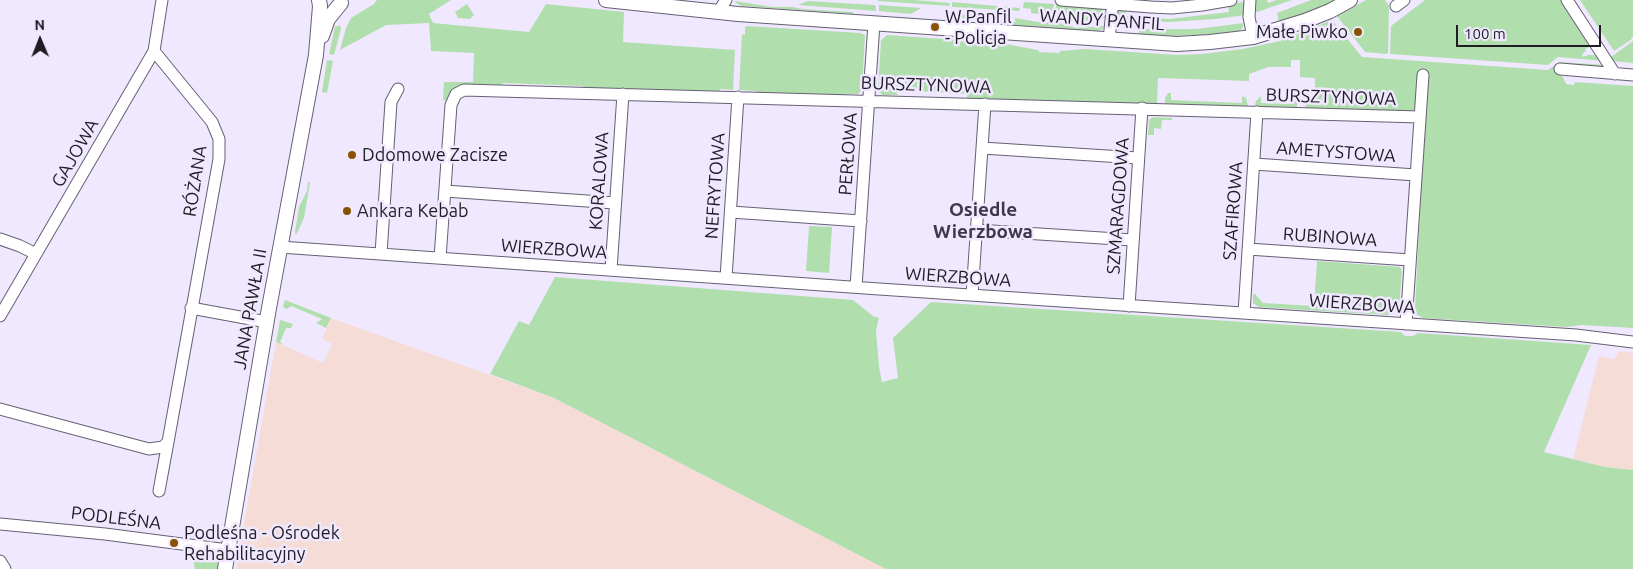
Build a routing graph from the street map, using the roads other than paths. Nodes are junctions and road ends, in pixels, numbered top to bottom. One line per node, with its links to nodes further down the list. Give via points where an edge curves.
1 (162, 0): 18 (street, GAJOWA)
2 (319, 0): 19 (street, JANA PAWŁA II)
3 (323, 0): 11 (street, via 331,4)
4 (606, 0): 13 (street, WANDY PANFIL)
5 (726, 0): 14 (street)
6 (1061, 0): 12 (street)
7 (1231, 0): 12 (street, via 1172,8)
8 (1250, 0): 16 (street)
9 (1350, 0): 16 (street, WANDY PANFIL, via 1305,21)
10 (1567, 0): 21 (street)
11 (344, 2): 19 (street, JANA PAWŁA II, via 328,18)
12 (1113, 2): 17 (street)
13 (692, 5): 14 (street, WANDY PANFIL)
14 (718, 12): 15 (street, WANDY PANFIL)
15 (874, 23): 17 (street, WANDY PANFIL); 27 (street, PERŁOWA)
16 (1253, 37): 17 (street, WANDY PANFIL, via 1177,44)
17 (1109, 40)
18 (154, 51): 45 (street, GAJOWA); 54 (street, RÓŻANA, via 212,122 219,139 219,159)
19 (316, 55): 43 (street, JANA PAWŁA II)
20 (1560, 69): 21 (street)
21 (1615, 74): 23 (street)
22 (1423, 75): 31 (street, AMETYSTOWA)
23 (1633, 75)
24 (398, 89): 46 (street, via 391,102)
25 (623, 94): 26 (street, BURSZTYNOWA); 36 (street, BURSZTYNOWA, via 459,92 452,99); 37 (street, KORALOWA)
26 (738, 97): 27 (street, BURSZTYNOWA); 38 (street, NEFRYTOWA)
27 (869, 101): 28 (street, BURSZTYNOWA); 39 (street, PERŁOWA)
28 (985, 104): 29 (street, BURSZTYNOWA); 32 (street)
29 (1142, 108): 30 (street, BURSZTYNOWA); 33 (street, SZMARAGDOWA)
30 (1258, 112): 31 (street, BURSZTYNOWA); 34 (street, SZAFIROWA)
31 (1420, 117): 35 (street, AMETYSTOWA)
32 (982, 148): 33 (street); 40 (street)
33 (1138, 158): 42 (street, SZMARAGDOWA)
34 (1254, 164): 35 (street, AMETYSTOWA); 44 (street, SZAFIROWA)
35 (1416, 174): 48 (street, AMETYSTOWA)
36 (445, 191): 37 (street); 47 (street, BURSZTYNOWA)
37 (615, 203): 49 (street, KORALOWA)
38 (731, 212): 39 (street); 50 (street, NEFRYTOWA)
39 (861, 221): 51 (street, PERŁOWA)
40 (977, 230): 42 (street); 52 (street)
41 (0, 239): 45 (street)
42 (1133, 240): 53 (street, SZMARAGDOWA)
43 (280, 247): 46 (street, WIERZBOWA); 57 (street, JANA PAWŁA II)
44 (1248, 249): 48 (street, RUBINOWA); 55 (street, SZAFIROWA)
45 (36, 254): 56 (street, GAJOWA)
46 (381, 254): 47 (street, WIERZBOWA)
47 (440, 258): 49 (street, WIERZBOWA)
48 (1410, 260): 58 (street, AMETYSTOWA)
49 (612, 270): 50 (street, WIERZBOWA)
50 (726, 278): 51 (street, WIERZBOWA)
51 (856, 287): 52 (street, WIERZBOWA)
52 (972, 295): 53 (street, WIERZBOWA)
53 (1129, 306): 55 (street, WIERZBOWA)
54 (191, 308): 57 (street); 61 (street, RÓŻANA)
55 (1244, 313): 58 (street, WIERZBOWA)
56 (0, 316)
57 (267, 322): 64 (street, JANA PAWŁA II)
58 (1406, 324): 59 (street, WIERZBOWA)
59 (1633, 342)
60 (0, 409): 61 (street, via 149,449 163,447)
61 (168, 442): 62 (street, RÓŻANA)
62 (159, 491)
63 (0, 524): 64 (street, PODLEŚNA)
64 (228, 550): 67 (street, JANA PAWŁA II)
65 (0, 562): 66 (street)
66 (5, 569)
67 (225, 569)

